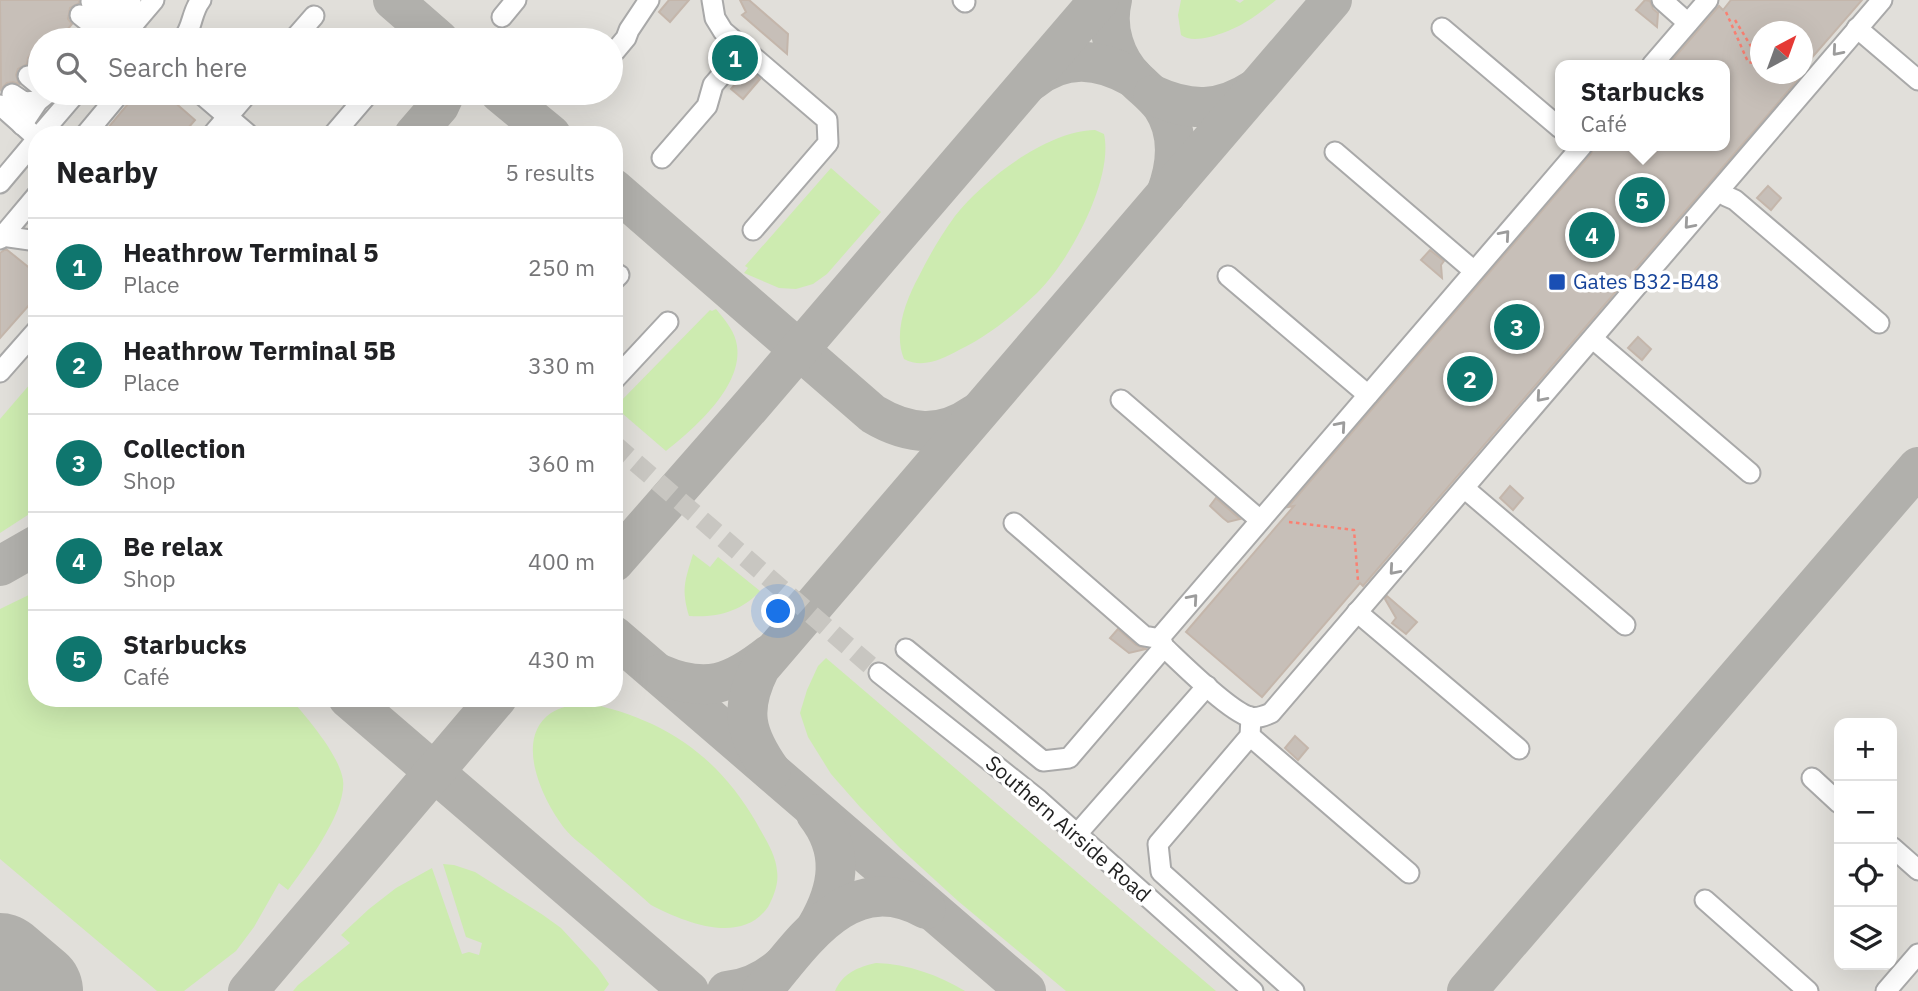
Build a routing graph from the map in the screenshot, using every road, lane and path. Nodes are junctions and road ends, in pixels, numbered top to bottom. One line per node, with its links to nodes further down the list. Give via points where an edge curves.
1 (154, 0): 14 (street)
2 (201, 0): 16 (street)
3 (516, 0): 12 (street)
4 (649, 0): 20 (street)
5 (712, 0): 22 (street, via 718,24)
6 (1662, 0): 15 (street)
7 (1708, 0): 15 (street)
8 (1882, 0): 19 (street)
9 (86, 9): 14 (street, via 90,23)
10 (1727, 12): 24 (path)
11 (314, 16): 17 (street)
12 (502, 17)
13 (1735, 20): 21 (path)
14 (126, 23)
15 (1688, 23): 23 (street)
16 (189, 28)
17 (304, 28)
18 (1442, 28): 35 (street)
19 (1857, 28): 25 (street); 69 (street, one-way to 69)
20 (623, 42)
21 (1750, 45)
22 (744, 49): 46 (street, via 713,85 707,106); 50 (street, via 827,120 828,143)
23 (1655, 60)
24 (1750, 62)
25 (1918, 80)
26 (28, 96): 27 (street, via 24,102)
27 (6, 100): 42 (street)
28 (37, 105): 36 (street)
29 (66, 105): 37 (street)
30 (110, 105): 38 (street)
31 (214, 105): 34 (street)
32 (237, 105): 34 (street)
33 (359, 105): 41 (street)
34 (227, 116): 39 (street); 40 (street)
35 (1555, 124)
36 (35, 126)
37 (48, 126)
38 (92, 126)
39 (219, 126)
40 (239, 126)
41 (341, 126)
42 (28, 135)
43 (28, 149): 47 (street)
44 (1578, 151): 53 (street, one-way to 44)
45 (1335, 152): 53 (street)
46 (662, 158)
47 (0, 183)
48 (1726, 196): 56 (street)
49 (28, 206): 51 (street)
50 (753, 230)
51 (1, 237): 52 (street)
52 (28, 240)
53 (1474, 271): 61 (street)
54 (1228, 276): 61 (street)
55 (668, 322): 59 (street)
56 (1879, 323)
57 (28, 340): 60 (street)
58 (1599, 344): 63 (street)
59 (623, 370)
60 (0, 373)
61 (1368, 395): 65 (street, one-way to 61)
62 (1121, 400): 65 (street)
63 (1751, 473)
64 (1470, 493): 70 (street)
65 (1260, 520): 71 (street, one-way to 65, via 1169,626)
66 (1289, 522): 68 (path, via 1354,530)
67 (1014, 523): 71 (street, via 1144,636)
68 (1358, 581)
69 (1357, 612): 75 (street, via 1271,713); 76 (street)
70 (1625, 625)
71 (1163, 643): 72 (street, via 1069,758 1042,761); 74 (street)
72 (906, 649)
73 (879, 673): 79 (street, Southern Airside Road)
74 (1207, 686): 75 (street); 79 (street)
75 (1251, 727): 82 (street); 86 (street, via 1158,844 1161,872)
76 (1519, 748)
77 (1812, 778): 78 (street)
78 (1834, 798)
79 (1077, 834): 85 (street, Southern Airside Road)
80 (1897, 851): 81 (street)
81 (1918, 870)
82 (1409, 873)
83 (1705, 900): 87 (street)
84 (1918, 954): 88 (street)
85 (1253, 991)
86 (1294, 991)
87 (1808, 991)
88 (1886, 991)

